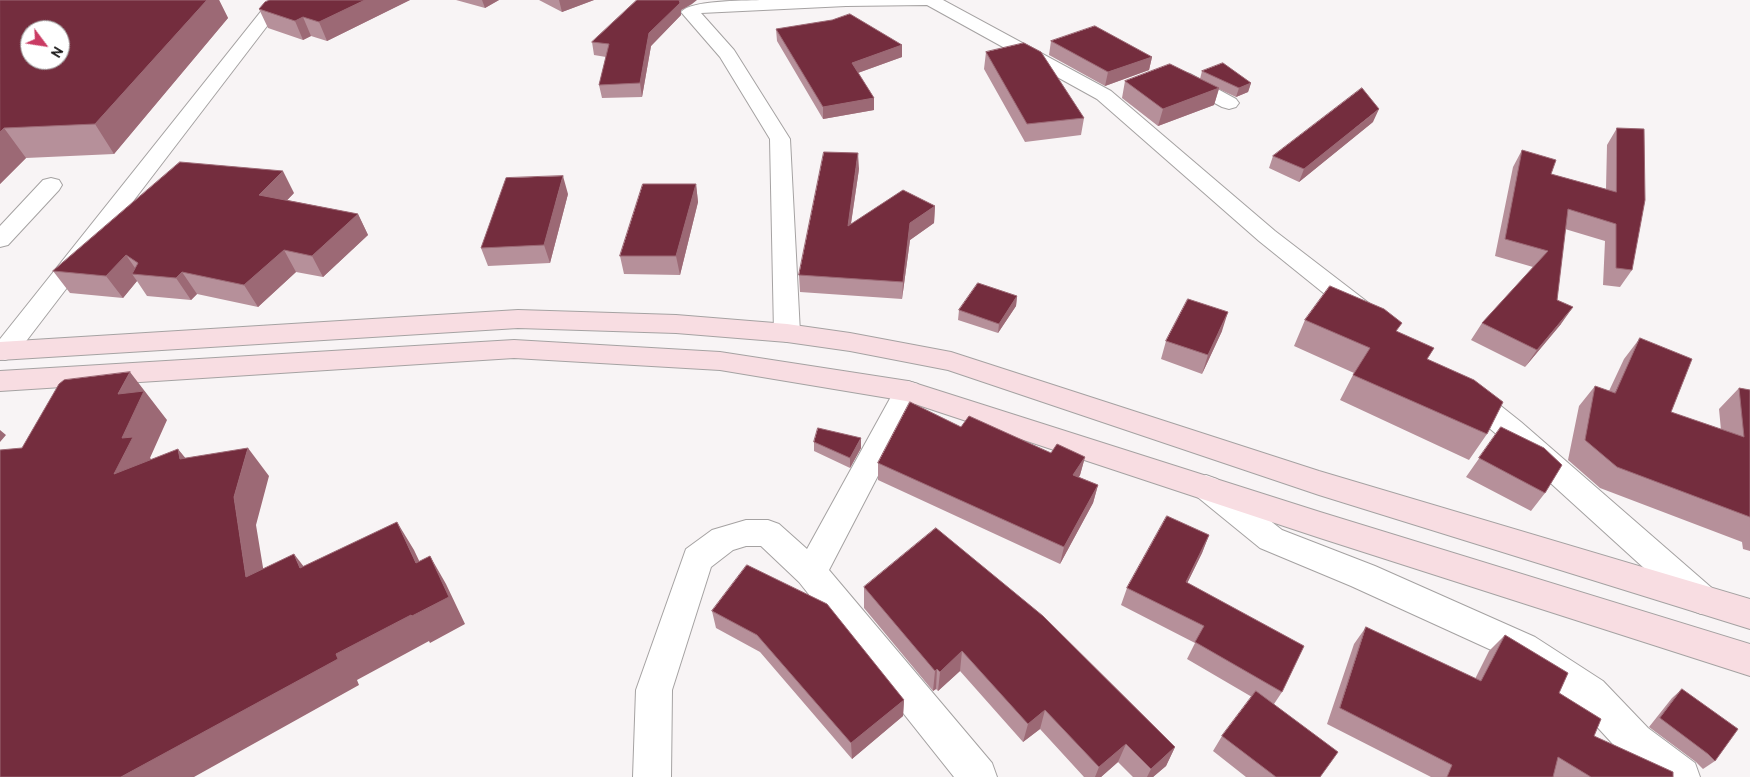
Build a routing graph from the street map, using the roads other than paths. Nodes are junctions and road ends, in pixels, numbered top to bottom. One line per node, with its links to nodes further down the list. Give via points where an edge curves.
1 (279, 0): 9 (street)
2 (929, 0): 7 (street, via 1113,91 1267,236); 8 (street, via 698,8 690,12 728,54 780,139)
3 (1167, 72): 4 (street)
4 (1229, 103)
5 (51, 185): 6 (street)
6 (0, 240)
7 (1375, 321)
8 (787, 333): 9 (main road, via 676,324 518,319); 15 (main road, via 950,361 1320,483)
9 (3, 351)
10 (0, 381): 12 (main road, via 514,349 720,361)
11 (1453, 382): 15 (street)
12 (908, 391): 13 (main road); 14 (street)
13 (1206, 487): 17 (main road); 20 (street, via 1271,539 1363,576 1523,648 1590,693 1635,741)
14 (810, 572): 18 (street, via 768,533 746,532 723,539 697,559 654,690); 19 (street)
15 (1701, 599): 16 (main road)
16 (1750, 614)
17 (1750, 660)
18 (652, 777)
19 (978, 777)
20 (1680, 777)

